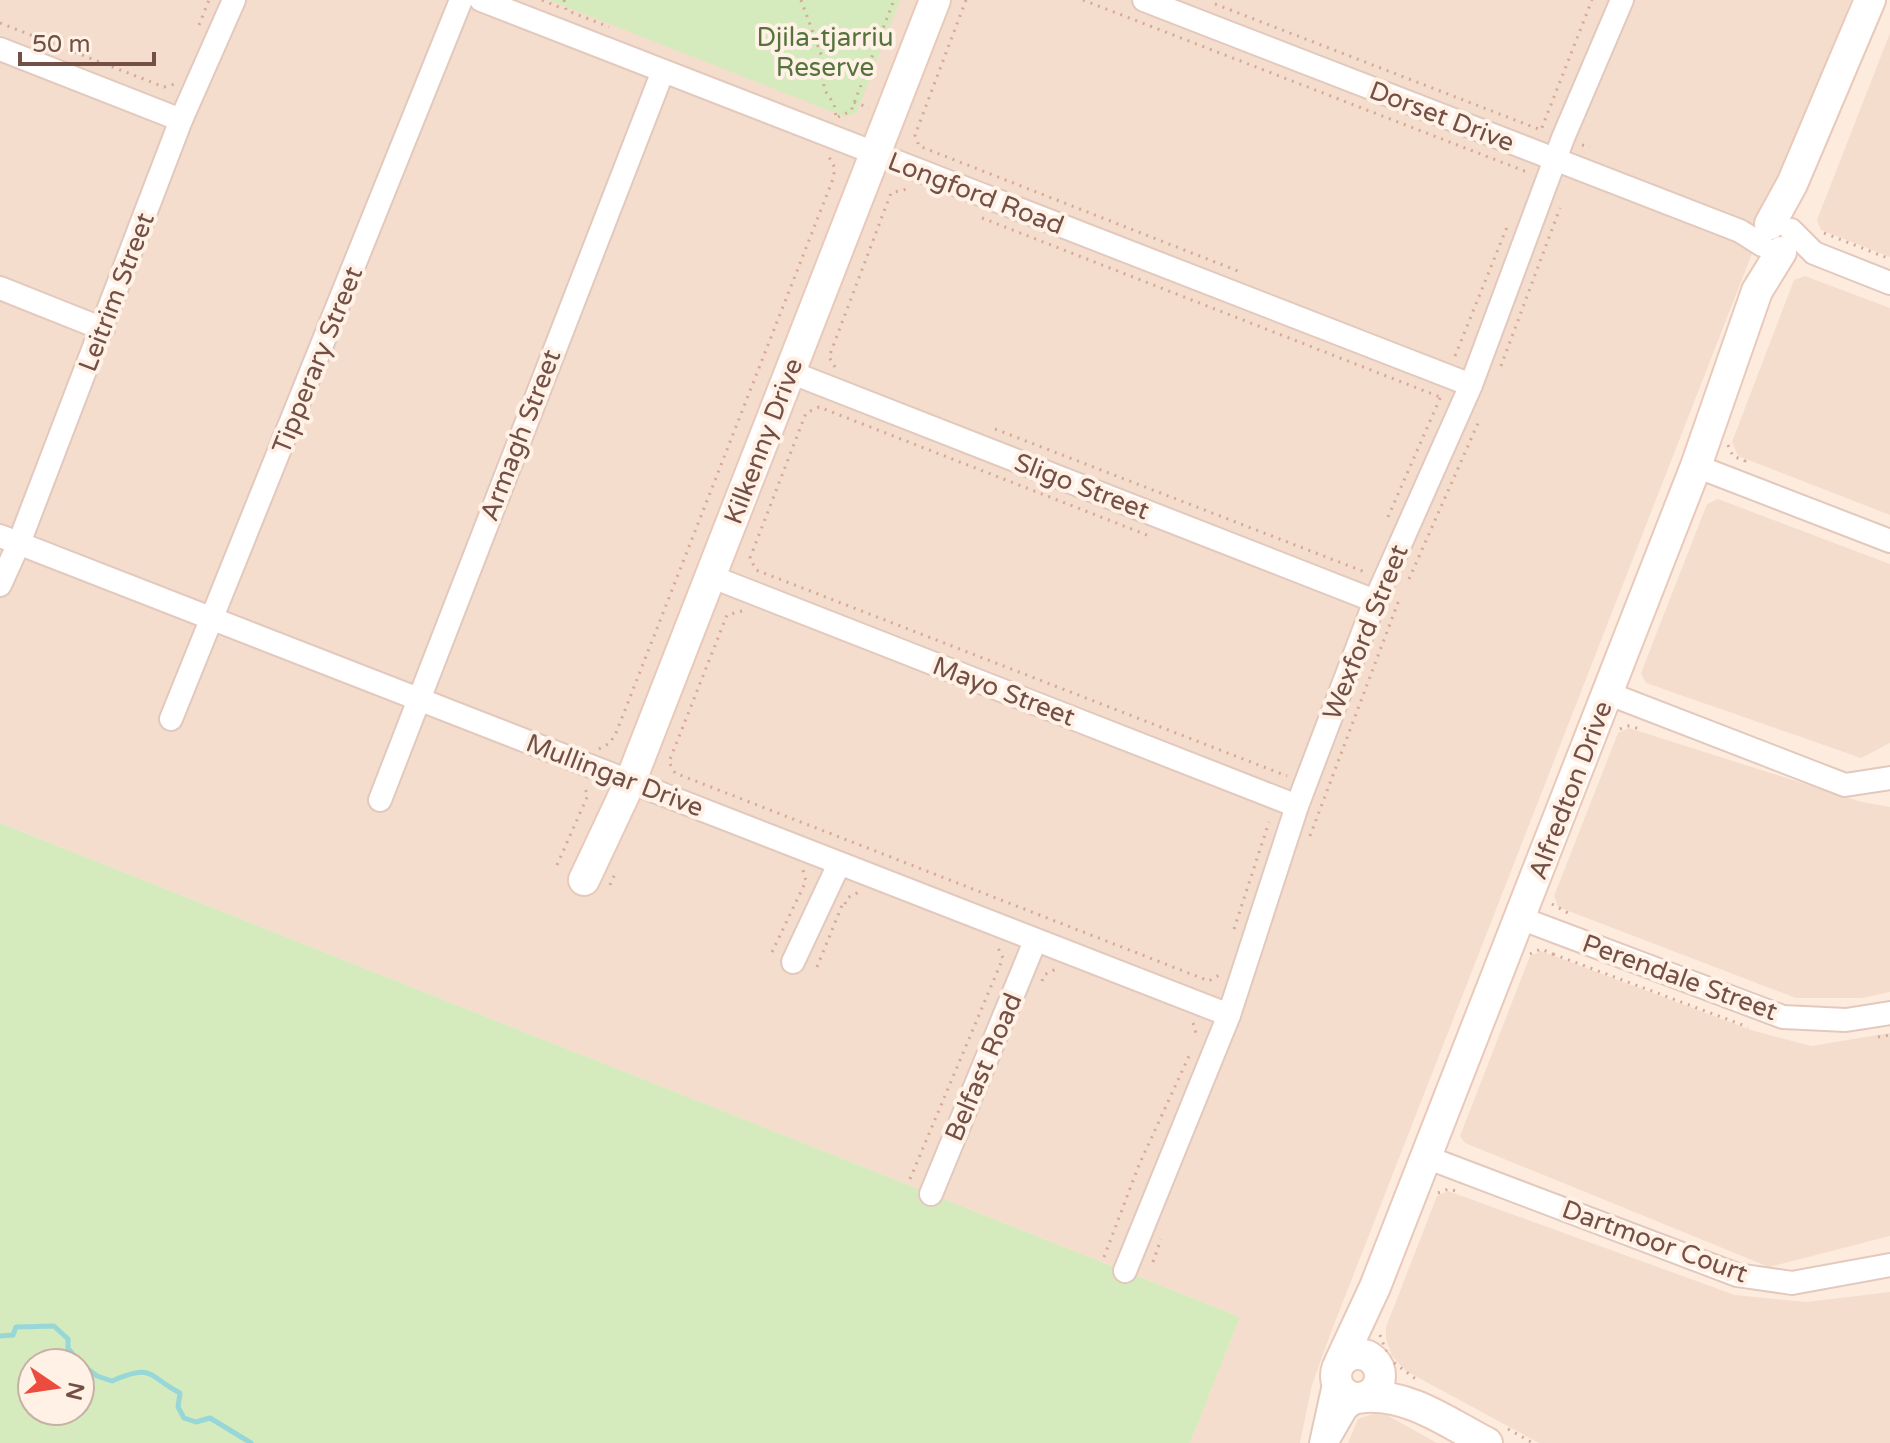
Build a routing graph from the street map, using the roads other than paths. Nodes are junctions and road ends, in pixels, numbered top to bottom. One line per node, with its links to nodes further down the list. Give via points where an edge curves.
1 (234, 0): 10 (street, Leitrim Street)
2 (461, 0): 25 (street, Tipperary Street)
3 (481, 0): 9 (street, Longford Road)
4 (935, 0): 11 (street, Kilkenny Drive)
5 (1144, 0): 12 (street, Dorset Drive)
6 (1622, 0): 12 (street, Wexford Street)
7 (1870, 0): 13 (street, Alfredton Drive, via 1792,184)
8 (0, 49): 10 (street)
9 (663, 71): 11 (street, Longford Road, via 832,128); 27 (street, Armagh Street)
10 (181, 120): 16 (street, Leitrim Street)
11 (875, 154): 17 (street, Kilkenny Drive); 18 (street, Longford Road)
12 (1554, 160): 13 (street, Dorset Drive); 18 (street, Wexford Street)
13 (1780, 238): 14 (street, Dorset Drive); 19 (street, Alfredton Drive)
14 (1890, 283)
15 (0, 288): 16 (street)
16 (103, 329): 20 (street, Leitrim Street)
17 (790, 372): 22 (street, Kilkenny Drive); 24 (street, Sligo Street)
18 (1471, 385): 24 (street, Wexford Street)
19 (1696, 466): 21 (street); 26 (street, Alfredton Drive)
20 (10, 540): 23 (street, Leitrim Street); 25 (street, Mullingar Drive)
21 (1890, 541)
22 (710, 576): 30 (street, Kilkenny Drive); 32 (street, Mayo Street)
23 (0, 585)
24 (1375, 601): 32 (street, Wexford Street)
25 (214, 617): 27 (street, Mullingar Drive); 28 (street, Tipperary Street)
26 (1607, 693): 29 (street, via 1845,785); 35 (street, Alfredton Drive)
27 (417, 698): 30 (street, Mullingar Drive); 31 (street, Armagh Street)
28 (171, 719)
29 (1890, 778)
30 (631, 780): 33 (street, Mullingar Drive); 34 (street, Kilkenny Drive)
31 (380, 800)
32 (1297, 806): 39 (street, Wexford Street)
33 (839, 864): 36 (street, Mullingar Drive); 37 (street)
34 (597, 882)
35 (1520, 918): 38 (street, Perendale Street, via 1783,1017 1846,1020); 40 (street, Alfredton Drive)
36 (1035, 941): 39 (street, Mullingar Drive); 41 (street, Belfast Road)
37 (793, 962)
38 (1890, 1013)
39 (1229, 1015): 43 (street, Wexford Street)
40 (1426, 1157): 42 (street, Dartmoor Court, via 1737,1275 1792,1283); 44 (street, Alfredton Drive)
41 (931, 1194)
42 (1890, 1265)
43 (1125, 1271)
44 (1375, 1287): 45 (street, Alfredton Drive, via 1371,1337); 46 (street, Alfredton Drive)
45 (1385, 1367): 46 (street, via 1358,1353); 47 (street, via 1379,1383); 48 (street)
46 (1338, 1369): 47 (street, via 1342,1391); 49 (street)
47 (1363, 1397): 48 (street, via 1391,1398); 49 (street, via 1346,1409)
48 (1423, 1408): 50 (street)
49 (1324, 1443)
50 (1487, 1443)

